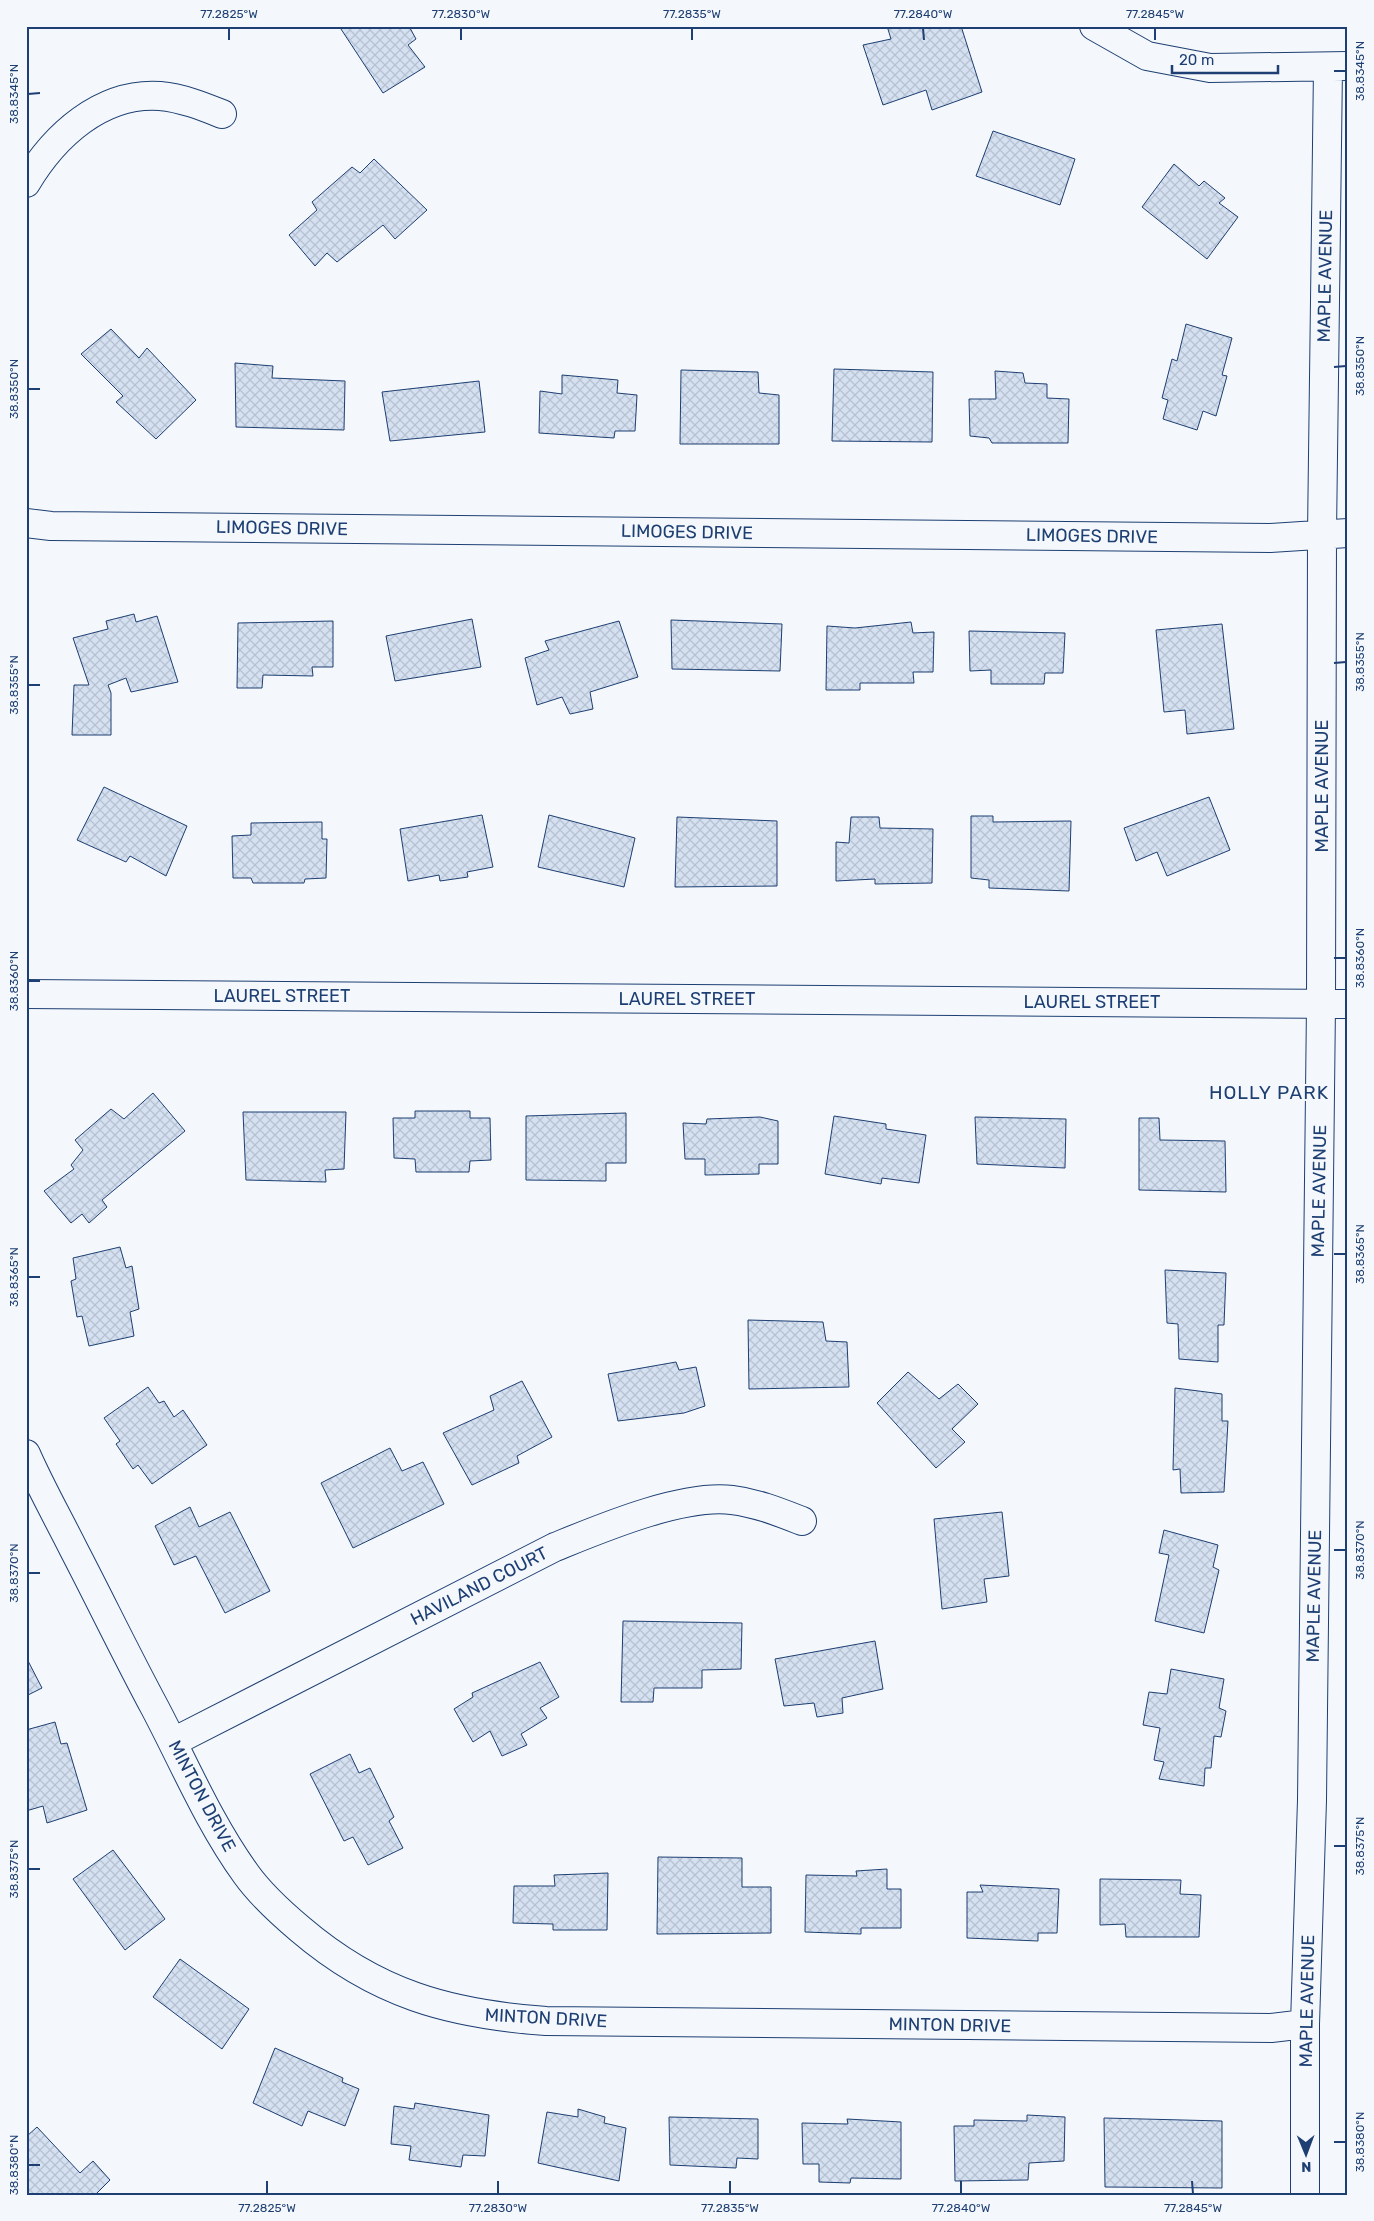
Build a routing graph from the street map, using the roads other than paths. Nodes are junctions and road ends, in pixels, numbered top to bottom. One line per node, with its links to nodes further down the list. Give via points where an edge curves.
1 (1094, 26): 2 (street, via 1147,56 1210,68)
2 (1338, 67): 6 (street, MAPLE AVENUE)
3 (222, 114): 4 (street, via 192,102 159,96 124,100 103,107 80,120 58,140)
4 (26, 184)
5 (26, 523): 6 (street, LIMOGES DRIVE, via 1240,537)
6 (1335, 534): 8 (street, MAPLE AVENUE)
7 (26, 994): 8 (street, LAUREL STREET)
8 (1321, 1004): 9 (street, LAUREL STREET); 13 (street, MAPLE AVENUE, via 1312,1800)
9 (1348, 1004)
10 (26, 1454): 12 (street, MINTON DRIVE)
11 (802, 1521): 12 (street, HAVILAND COURT, via 763,1506 731,1500 680,1505 598,1529 555,1547)
12 (173, 1742): 13 (street, MINTON DRIVE, via 226,1844 246,1875 275,1908 320,1946 363,1974 409,1995 452,2009 496,2018 546,2021 1271,2028)
13 (1305, 2024): 14 (street, MAPLE AVENUE)
14 (1305, 2195)

